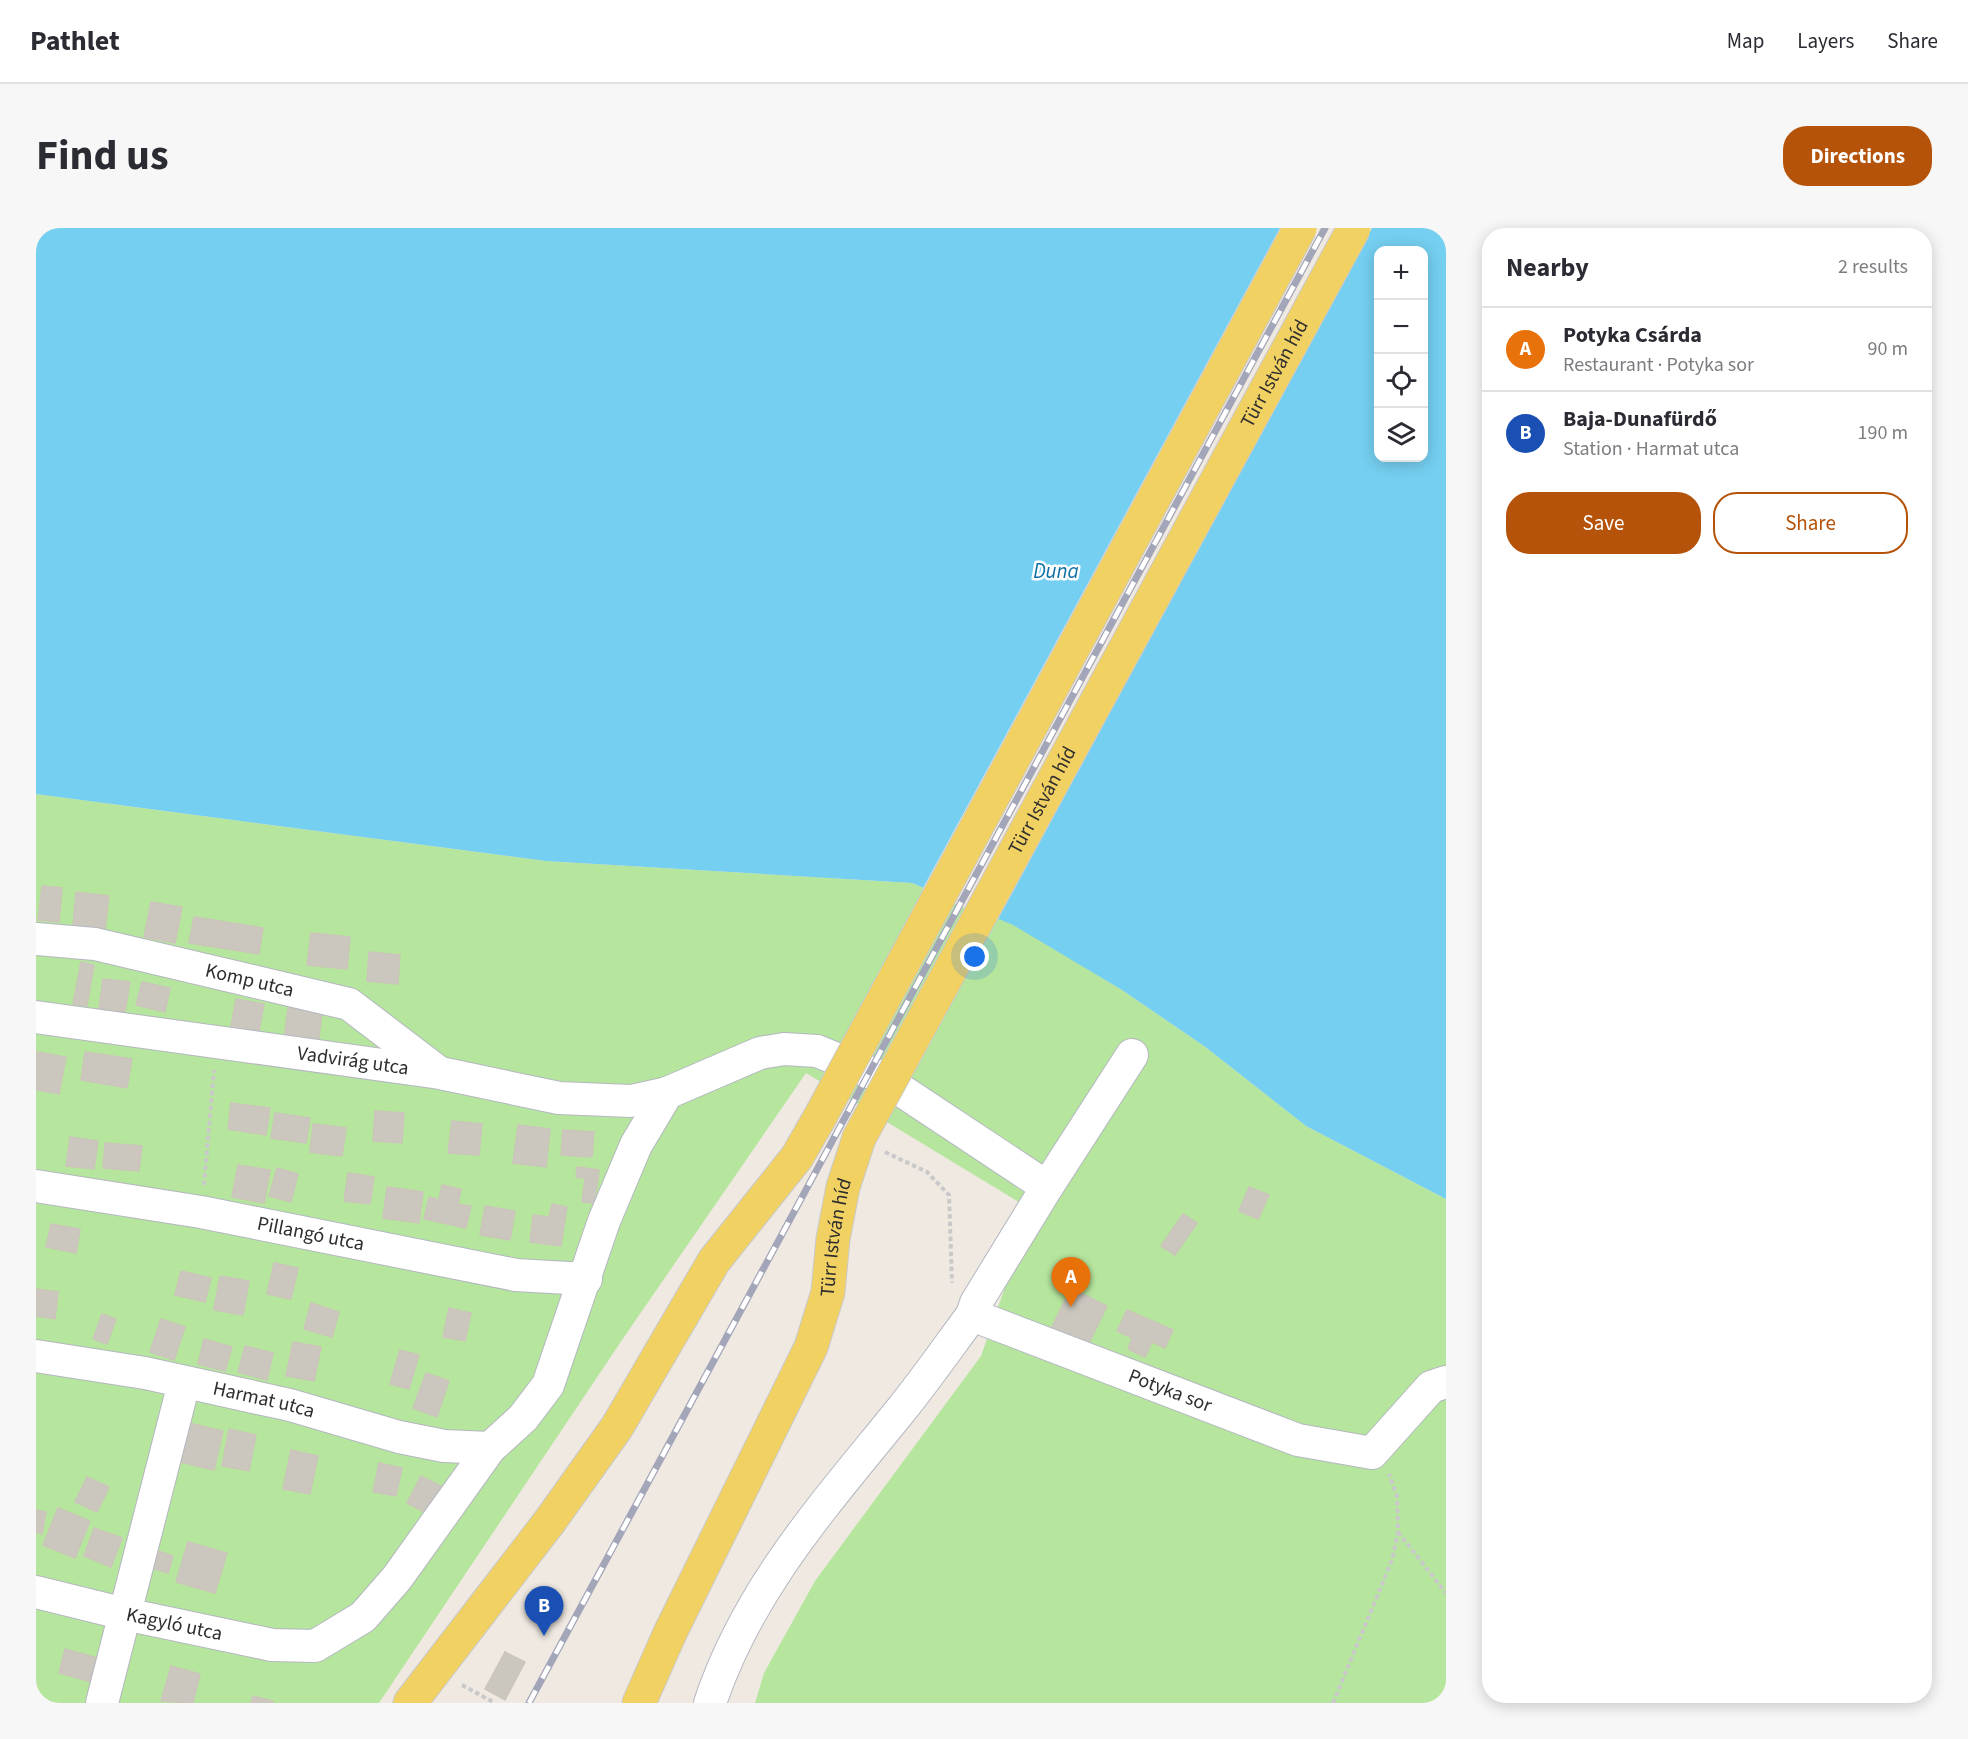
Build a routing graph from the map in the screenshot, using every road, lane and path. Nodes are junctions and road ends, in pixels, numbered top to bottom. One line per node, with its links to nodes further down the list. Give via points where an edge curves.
1 (1300, 228): 26 (main road, bridge, via 797,1157 714,1261 616,1427 550,1521)
2 (1354, 228): 9 (main road, Türr István híd, bridge)
3 (36, 939): 7 (street, Komp utca, via 94,944 349,1004)
4 (36, 1017): 5 (street, Vadvirág utca)
5 (216, 1042): 7 (street, Vadvirág utca); 12 (path)
6 (1132, 1055): 11 (street)
7 (440, 1073): 8 (street, Vadvirág utca, via 559,1098 631,1101)
8 (667, 1093): 11 (street, Vadvirág utca, via 760,1053 784,1049 817,1052 881,1077); 13 (street, via 636,1145 604,1221)
9 (870, 1144): 14 (path, via 927,1172 949,1195 952,1286); 28 (main road, Türr István híd, via 843,1187 828,1292 811,1347)
10 (36, 1186): 12 (street, Pillangó utca)
11 (1047, 1186): 14 (street)
12 (201, 1212): 13 (street, Pillangó utca, via 516,1275)
13 (586, 1280): 18 (street, via 548,1385 523,1418)
14 (972, 1315): 19 (street, Potyka sor, via 1298,1440); 29 (street, via 776,1567 741,1627)
15 (36, 1356): 17 (street, Harmat utca)
16 (1446, 1382): 19 (street, via 1431,1387)
17 (184, 1383): 18 (street, Harmat utca, via 290,1405 399,1437 444,1446); 23 (street)
18 (490, 1448): 23 (street, Kagyló utca, via 397,1578 363,1617 315,1646 272,1645)
19 (1372, 1453): 20 (path, via 1389,1471 1396,1496)
20 (1398, 1532): 22 (path); 30 (path, via 1392,1560)
21 (36, 1592): 23 (street, Kagyló utca)
22 (1446, 1593)
23 (126, 1614): 25 (street)
24 (458, 1683): 27 (path)
25 (102, 1703)
26 (410, 1703)
27 (495, 1703)
28 (639, 1703)
29 (710, 1703)
30 (1332, 1703)

